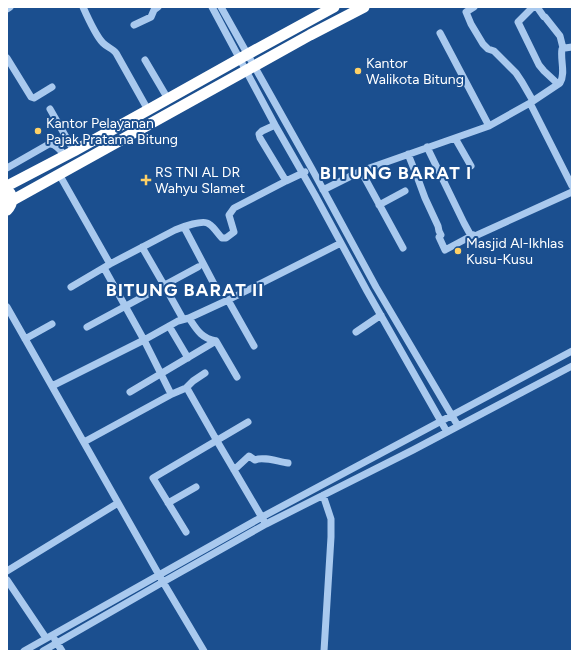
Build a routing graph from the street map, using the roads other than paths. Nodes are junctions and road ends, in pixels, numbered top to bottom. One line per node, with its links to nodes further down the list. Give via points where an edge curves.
1 (10, 7): 11 (street)
2 (83, 7): 27 (street, via 101,40 116,53)
3 (158, 7): 12 (street, via 151,17)
4 (212, 7): 14 (street)
5 (221, 7): 13 (street)
6 (334, 7): 18 (highway)
7 (364, 7): 21 (highway)
8 (474, 7): 25 (street, via 466,12 483,44 488,50 494,51 516,73)
9 (533, 7): 22 (street, via 518,22 540,65)
10 (537, 7): 17 (street, via 560,36)
11 (7, 9)
12 (134, 25)
13 (231, 25): 14 (street); 18 (street)
14 (224, 29): 18 (street)
15 (440, 34): 30 (street)
16 (572, 47): 17 (street)
17 (563, 48): 22 (street, via 563,76)
18 (243, 56): 21 (street); 24 (highway)
19 (7, 58): 23 (street, via 31,97 34,98)
20 (145, 60): 24 (street)
21 (250, 68): 29 (street); 31 (highway); 38 (street)
22 (558, 84): 25 (street)
23 (52, 87)
24 (168, 99): 27 (highway)
25 (532, 102): 30 (street); 44 (street)
26 (50, 109): 34 (street)
27 (148, 110): 28 (highway)
28 (136, 117): 31 (highway); 34 (highway)
29 (275, 125): 40 (street); 42 (street, via 259,134)
30 (488, 126): 32 (street)
31 (142, 128): 41 (highway)
32 (455, 138): 33 (street); 36 (street)
33 (427, 147): 35 (street); 52 (street, via 464,223)
34 (70, 153): 37 (street, via 49,144); 43 (highway)
35 (408, 154): 39 (street); 52 (street, via 441,234 439,237 444,250)
36 (471, 166)
37 (7, 168)
38 (312, 169): 40 (street); 45 (street)
39 (361, 171): 45 (street); 49 (street)
40 (302, 173): 42 (street); 53 (street)
41 (59, 174): 48 (highway); 56 (street)
42 (286, 181): 51 (street, via 234,208 229,215 234,232 226,238 222,238 205,222)
43 (7, 186)
44 (572, 186)
45 (323, 190): 62 (street)
46 (405, 191): 49 (street)
47 (572, 192): 52 (street)
48 (10, 195): 50 (highway, via 11,205)
49 (380, 205): 55 (street)
50 (7, 210)
51 (184, 227): 54 (street); 59 (street)
52 (473, 235)
53 (341, 243): 63 (street); 64 (street)
54 (142, 247): 56 (street); 60 (street)
55 (403, 248)
56 (110, 264): 58 (street)
57 (198, 267): 60 (street)
58 (104, 268): 61 (street); 65 (street)
59 (214, 284)
60 (164, 285): 65 (street); 68 (street)
61 (71, 287)
62 (376, 287): 63 (street); 77 (street)
63 (368, 291): 67 (street)
64 (228, 300): 68 (street); 76 (street)
65 (125, 306): 70 (street); 74 (street)
66 (7, 307): 73 (street)
67 (381, 316): 72 (street); 79 (street)
68 (186, 319): 71 (street); 75 (street, via 201,335)
69 (52, 324): 73 (street)
70 (87, 326)
71 (169, 326): 74 (street); 80 (street)
72 (356, 332)
73 (25, 339): 85 (street)
74 (144, 340): 82 (street); 85 (street)
75 (216, 341): 80 (street); 84 (street)
76 (254, 346)
77 (412, 348): 79 (street); 89 (street)
78 (572, 351): 89 (street)
79 (403, 354): 90 (street)
80 (188, 358): 82 (street)
81 (572, 366): 92 (street)
82 (161, 374): 87 (street); 88 (street)
83 (205, 374): 86 (street)
84 (237, 377)
85 (52, 386): 95 (street)
86 (186, 388): 94 (street); 95 (street)
87 (130, 392)
88 (170, 392)
89 (452, 415): 90 (street); 92 (street)
90 (440, 421): 93 (street); 102 (street)
91 (248, 422): 94 (street)
92 (458, 426): 93 (street)
93 (447, 432): 99 (street)
94 (217, 441): 97 (street); 101 (street, via 153,478)
95 (84, 442): 100 (street)
96 (288, 463): 97 (street, via 255,460 249,456)
97 (234, 470): 102 (street)
98 (196, 487): 101 (street)
99 (323, 495): 103 (street); 115 (street, via 332,519)
100 (118, 503): 105 (street); 106 (street)
101 (168, 503): 104 (street)
102 (262, 517): 103 (street); 106 (street)
103 (266, 524): 108 (street)
104 (186, 532)
105 (7, 571)
106 (159, 575): 108 (street); 109 (street)
107 (7, 580): 109 (street)
108 (163, 582): 110 (street); 111 (street)
109 (49, 637): 110 (street); 112 (street)
110 (57, 643): 113 (street); 114 (street)
111 (201, 650)
112 (24, 651)
113 (43, 651)
114 (62, 651)
115 (324, 651)

